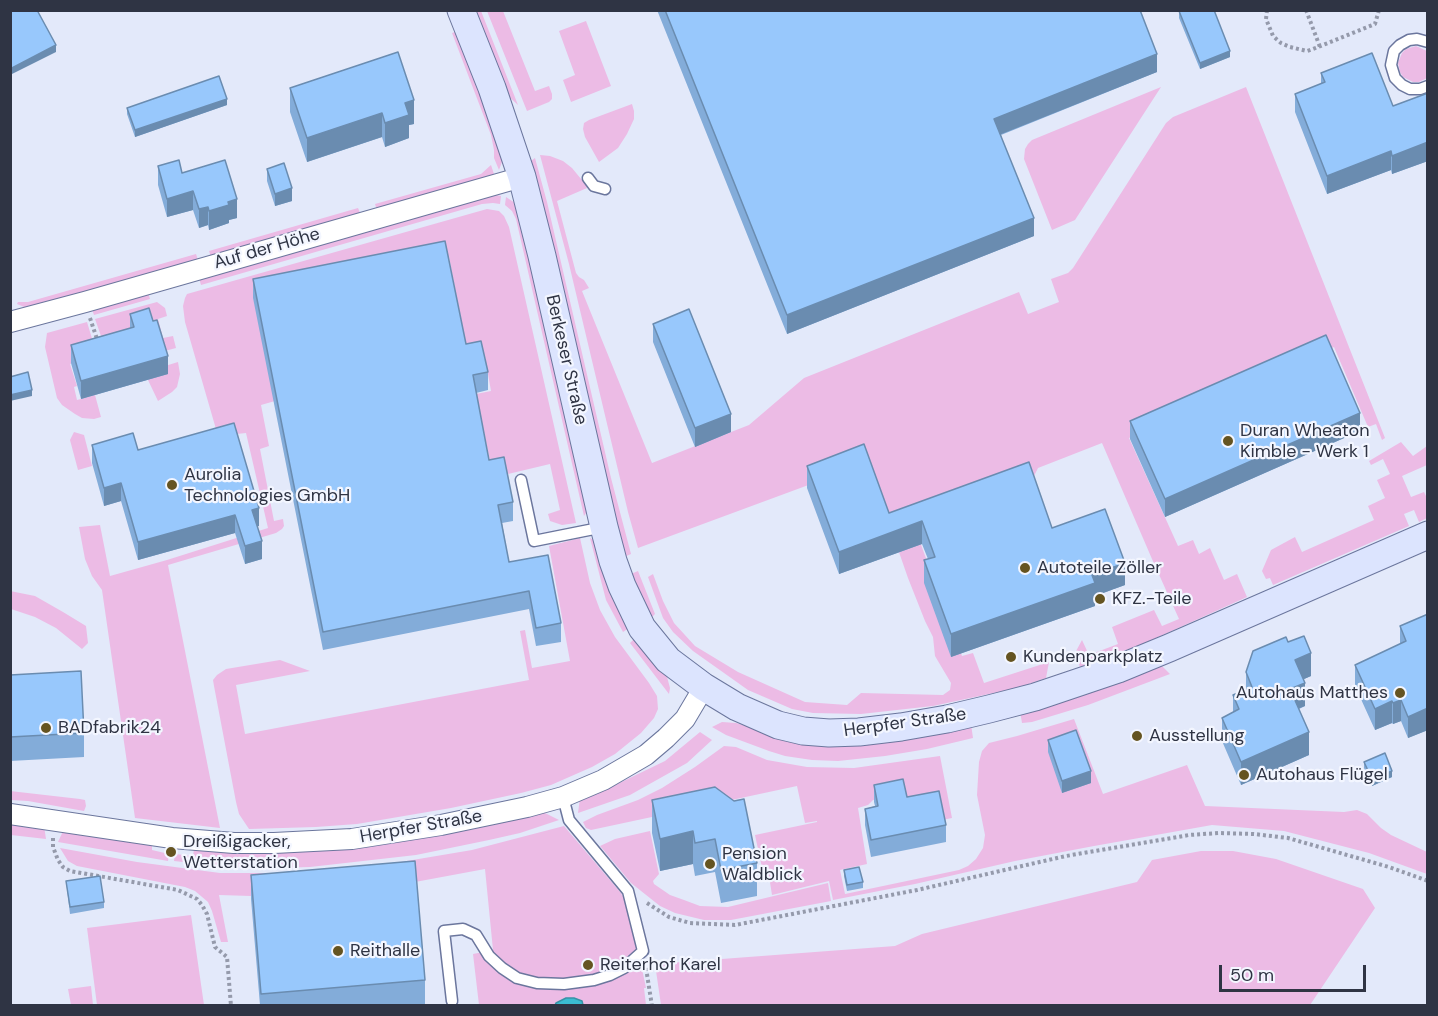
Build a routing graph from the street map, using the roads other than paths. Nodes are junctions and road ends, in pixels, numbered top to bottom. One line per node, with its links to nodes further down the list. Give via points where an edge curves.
1 (461, 10): 4 (main road, Berkeser Straße)
2 (1428, 42): 3 (lane, via 1417,39 1400,45 1394,51 1391,65 1402,85 1410,89)
3 (1428, 86)
4 (522, 177): 7 (street, Auf der Höhe); 9 (main road, Berkeser Straße)
5 (588, 178): 6 (lane, via 594,186)
6 (605, 189)
7 (11, 321)
8 (521, 480): 9 (lane, via 534,541)
9 (604, 527): 11 (main road, Berkeser Straße, via 622,586 642,628 668,660)
10 (1428, 535): 11 (main road, Herpfer Straße, via 1118,669 1035,697 947,719 859,732 803,731 737,707)
11 (704, 687): 12 (street, Herpfer Straße, via 685,718 646,754 603,780)
12 (562, 797): 13 (street, Herpfer Straße, via 441,825 315,842 201,841); 14 (lane, via 569,820 628,891 643,951 624,968 594,980 537,983 517,978 502,968 476,935 463,929 444,931)
13 (10, 814)
14 (452, 1001)

